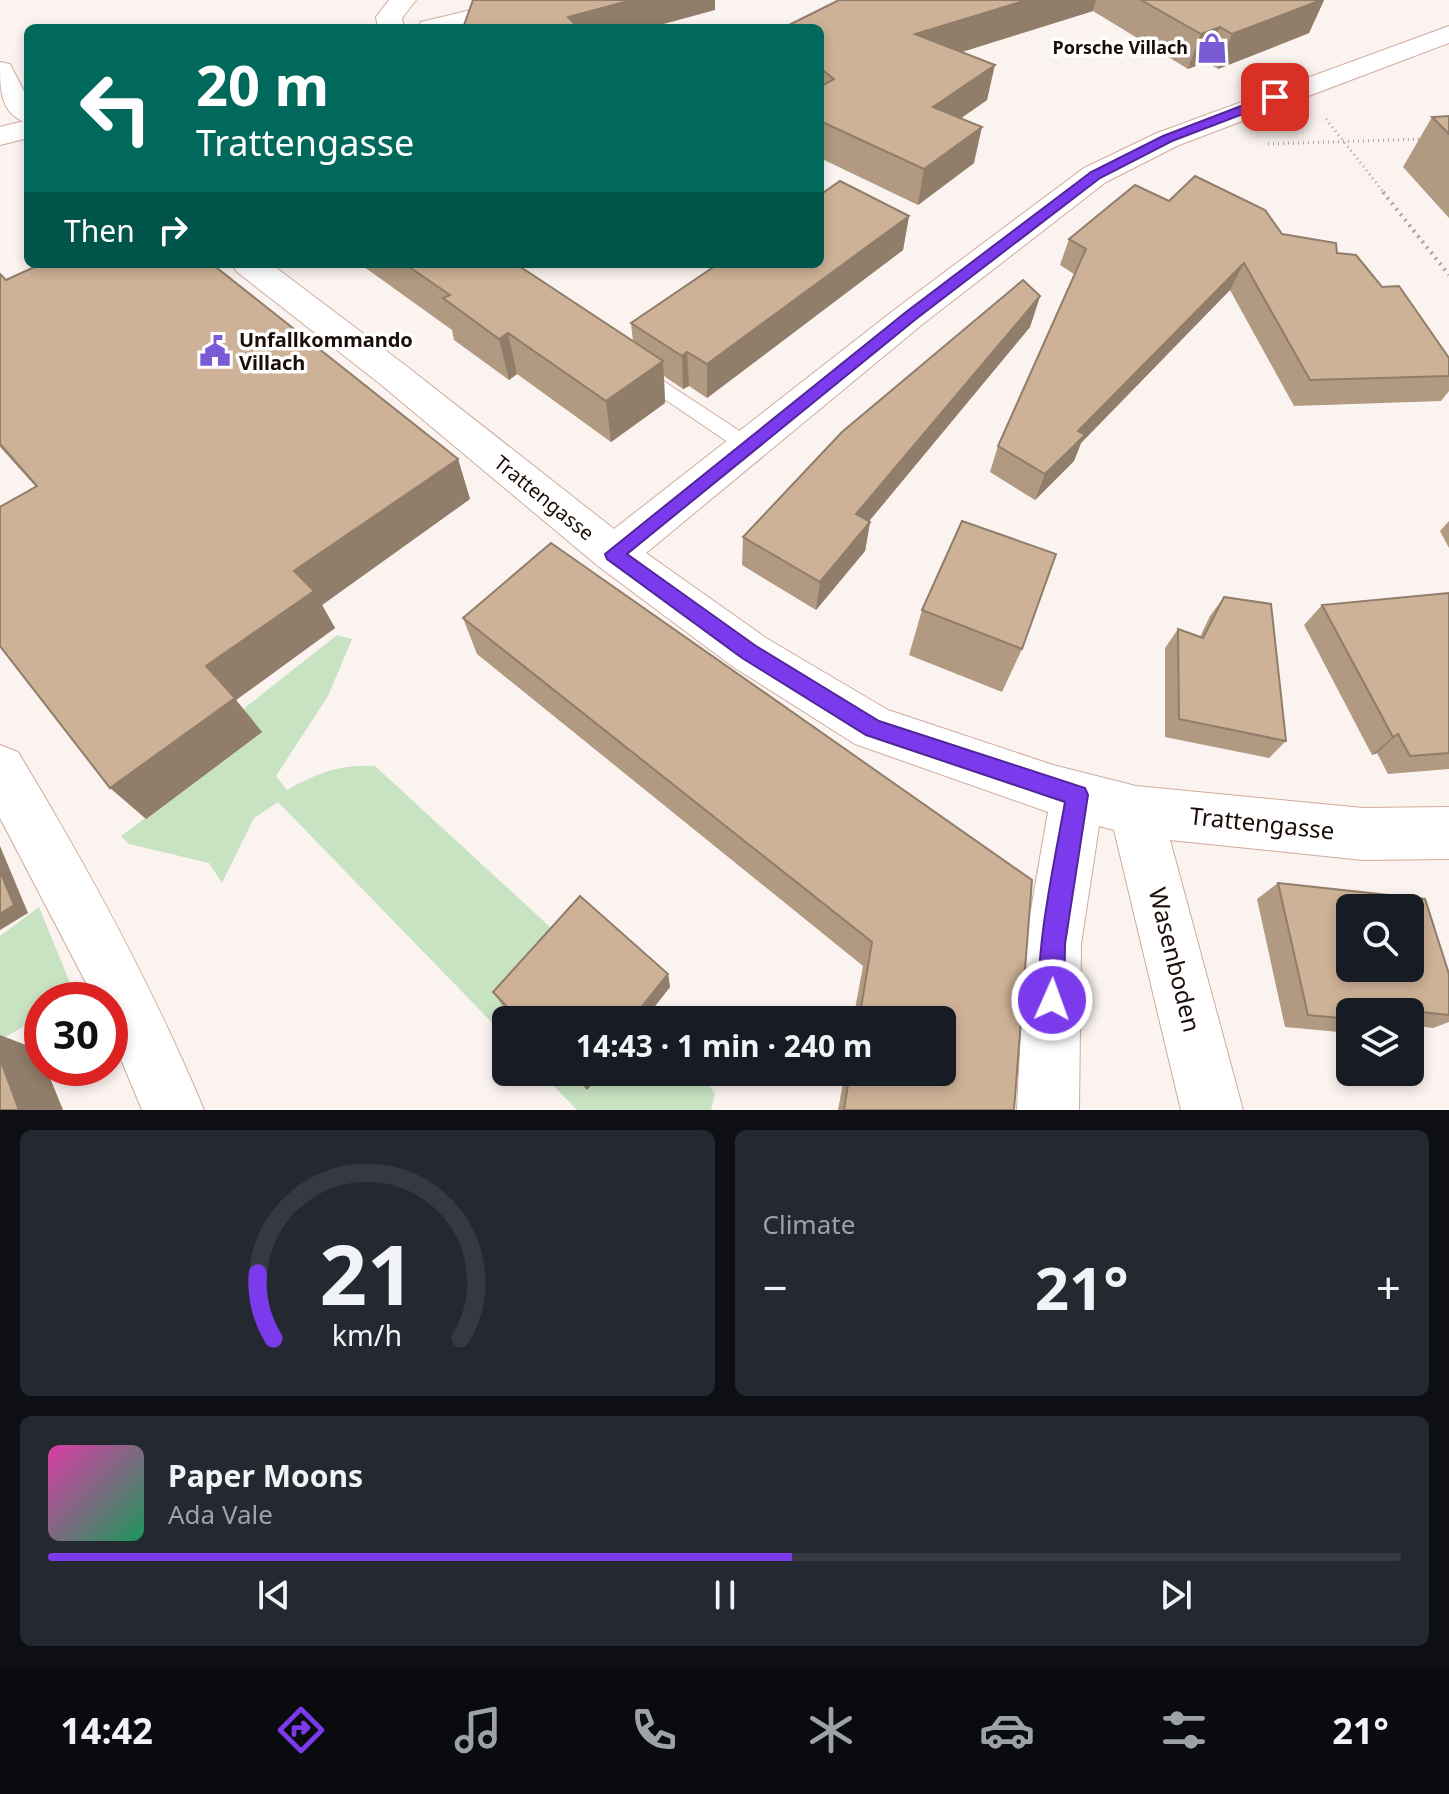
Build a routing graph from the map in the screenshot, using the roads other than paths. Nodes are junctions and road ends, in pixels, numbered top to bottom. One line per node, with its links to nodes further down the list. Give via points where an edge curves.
1 (403, 0): 3 (street, via 389,17)
2 (544, 0): 4 (street)
3 (390, 24)
4 (446, 24)
5 (1449, 34): 12 (street, via 1168,139 1095,175)
6 (0, 70): 7 (street)
7 (24, 112)
8 (24, 130): 9 (street)
9 (0, 136)
10 (254, 268): 13 (street, Trattengasse)
11 (620, 359): 12 (lane)
12 (748, 446): 13 (street)
13 (614, 554): 15 (street, Trattengasse, via 749,652 873,728)
14 (0, 769): 18 (street, via 99,951)
15 (1077, 795): 16 (street, Trattengasse); 19 (street, via 1053,944)
16 (1136, 811): 17 (street, Trattengasse, via 1363,834); 20 (street, Wasenboden)
17 (1449, 833)
18 (173, 1110)
19 (1048, 1110)
20 (1212, 1110)

